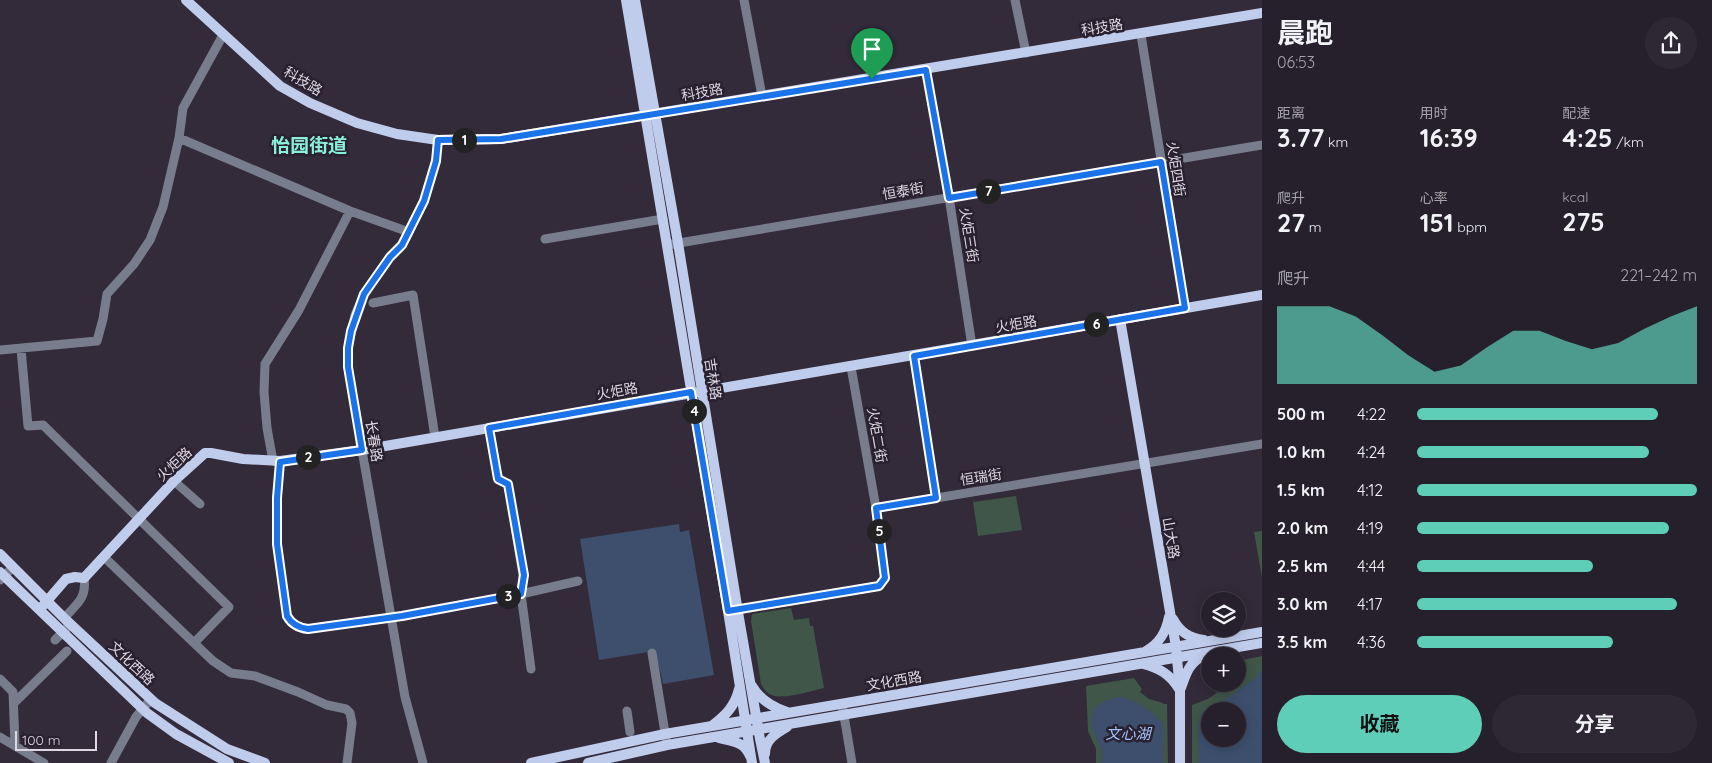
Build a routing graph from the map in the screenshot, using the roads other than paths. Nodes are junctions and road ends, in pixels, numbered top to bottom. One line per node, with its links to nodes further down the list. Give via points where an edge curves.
1 (186, 0): 7 (main road, 科技路)
2 (626, 0): 12 (main road, 吉林路)
3 (635, 0): 12 (main road, 吉林路)
4 (744, 0): 11 (street)
5 (1015, 0): 9 (street)
6 (1262, 14): 8 (main road, 科技路)
7 (223, 35): 13 (street, via 183,108); 14 (main road, 科技路, via 280,86 310,103 357,123 397,134)
8 (1140, 35): 9 (main road, 科技路); 16 (street, 火炬四街)
9 (1026, 53): 10 (main road, 科技路)
10 (926, 70): 11 (main road, 科技路); 17 (street, 火炬三街)
11 (762, 96): 12 (main road, 科技路)
12 (650, 115): 14 (main road, 科技路, via 501,139); 19 (main road, 吉林路); 22 (main road, 吉林路)
13 (179, 138): 18 (street); 28 (street, via 163,207 150,240 107,294 97,341)
14 (438, 140): 20 (street, 长春路, via 431,182)
15 (1262, 145): 16 (street, 恒泰街)
16 (1161, 162): 17 (street, 恒泰街); 25 (street, 火炬四街)
17 (949, 198): 22 (street, 恒泰街); 27 (street, 火炬三街)
18 (350, 211): 20 (street); 37 (street, via 299,310 265,364 266,428)
19 (663, 219): 21 (street); 22 (main road, 吉林路)
20 (410, 232): 36 (street, 长春路, via 364,294 351,331 348,367)
21 (545, 240)
22 (672, 244): 32 (main road, 吉林路)
23 (1262, 295): 25 (main road, 火炬路)
24 (373, 303): 34 (street, via 413,295)
25 (1185, 308): 26 (main road, 火炬路)
26 (1120, 320): 27 (main road, 火炬路); 38 (main road, 山大路)
27 (972, 346): 30 (main road, 火炬路)
28 (21, 349): 29 (street); 43 (street, via 28,426 43,425)
29 (0, 350)
30 (914, 356): 31 (main road, 火炬路); 40 (street)
31 (851, 367): 32 (main road, 火炬路); 42 (street, 火炬二街)
32 (696, 391): 33 (main road, 火炬路); 53 (main road, 吉林路)
33 (489, 428): 34 (main road, 火炬路); 50 (street, via 498,479 508,484 524,575)
34 (435, 437): 36 (main road, 火炬路)
35 (1262, 444): 38 (street, 恒瑞街)
36 (362, 450): 37 (main road, 火炬路); 55 (street, 长春路)
37 (276, 461): 39 (main road, 火炬路, via 205,453); 55 (street, via 277,544 290,621 299,628 308,629)
38 (1144, 464): 40 (street, 恒瑞街); 54 (main road, 山大路)
39 (174, 480): 41 (street); 43 (main road, 火炬路)
40 (936, 498): 42 (street, 恒瑞街)
41 (200, 504)
42 (876, 508): 53 (street, via 885,578 879,586)
43 (139, 518): 45 (main road, 火炬路); 59 (street, via 229,607)
44 (0, 554): 46 (main road, 文化西路)
45 (104, 556): 48 (main road, 火炬路); 59 (street)
46 (12, 567): 47 (street); 51 (main road, 文化西路)
47 (1, 576): 52 (main road, 文化西路)
48 (84, 578): 51 (main road, via 66,579); 56 (street, via 86,589 83,598)
49 (578, 581): 50 (street)
50 (521, 594): 55 (street); 66 (street)
51 (47, 601): 52 (main road); 56 (main road, 文化西路)
52 (40, 609): 56 (main road, 文化西路)
53 (733, 610): 68 (main road, 吉林路)
54 (1170, 613): 61 (main road, via 1178,627 1190,637); 63 (main road, 山大路); 65 (main road, via 1166,630 1157,644)
55 (390, 617): 93 (street, 长春路, via 405,697)
56 (66, 624): 58 (street); 70 (main road, 文化西路); 72 (main road, 文化西路)
57 (1262, 632): 61 (main road, 文化西路)
58 (55, 640)
59 (194, 643): 92 (street, via 231,673 255,676 327,705 346,709 352,723)
60 (1262, 643): 61 (main road, 文化西路)
61 (1220, 645): 63 (main road, 文化西路); 69 (main road, via 1195,660)
62 (67, 651): 71 (street)
63 (1176, 652): 65 (main road, 文化西路); 69 (main road, 山大路)
64 (652, 653): 81 (street)
65 (1138, 659): 69 (main road, via 1169,676); 73 (main road, 文化西路)
66 (531, 669)
67 (0, 679): 71 (street, via 14,692)
68 (745, 684): 75 (main road); 76 (main road, 吉林路); 79 (main road, via 732,708)
69 (1180, 691): 97 (main road, 山大路)
70 (151, 699): 72 (street); 84 (main road, 文化西路)
71 (14, 702): 82 (street)
72 (142, 708): 89 (street); 90 (main road, 文化西路, via 176,734)
73 (843, 709): 75 (main road, 文化西路); 96 (street)
74 (627, 711): 78 (street)
75 (791, 718): 76 (main road, 文化西路); 77 (main road, 文化西路); 87 (main road, via 769,739)
76 (751, 720): 77 (main road, 吉林路); 79 (main road, 文化西路)
77 (753, 731): 79 (main road, 文化西路); 86 (main road, 吉林路); 87 (main road, 吉林路)
78 (630, 732)
79 (712, 732): 81 (main road, 文化西路); 86 (main road, via 746,747)
80 (0, 737): 82 (street)
81 (666, 740): 83 (main road, 文化西路); 85 (main road, 文化西路)
82 (14, 745): 88 (street)
83 (603, 748): 85 (street); 94 (main road, 文化西路)
84 (235, 752): 90 (street); 91 (main road, 文化西路)
85 (605, 761): 95 (main road, 文化西路)
86 (752, 762)
87 (765, 762)
88 (44, 763)
89 (110, 763)
90 (229, 763)
91 (265, 763)
92 (347, 763)
93 (423, 763)
94 (531, 763)
95 (588, 763)
96 (852, 763)
97 (1180, 763)

